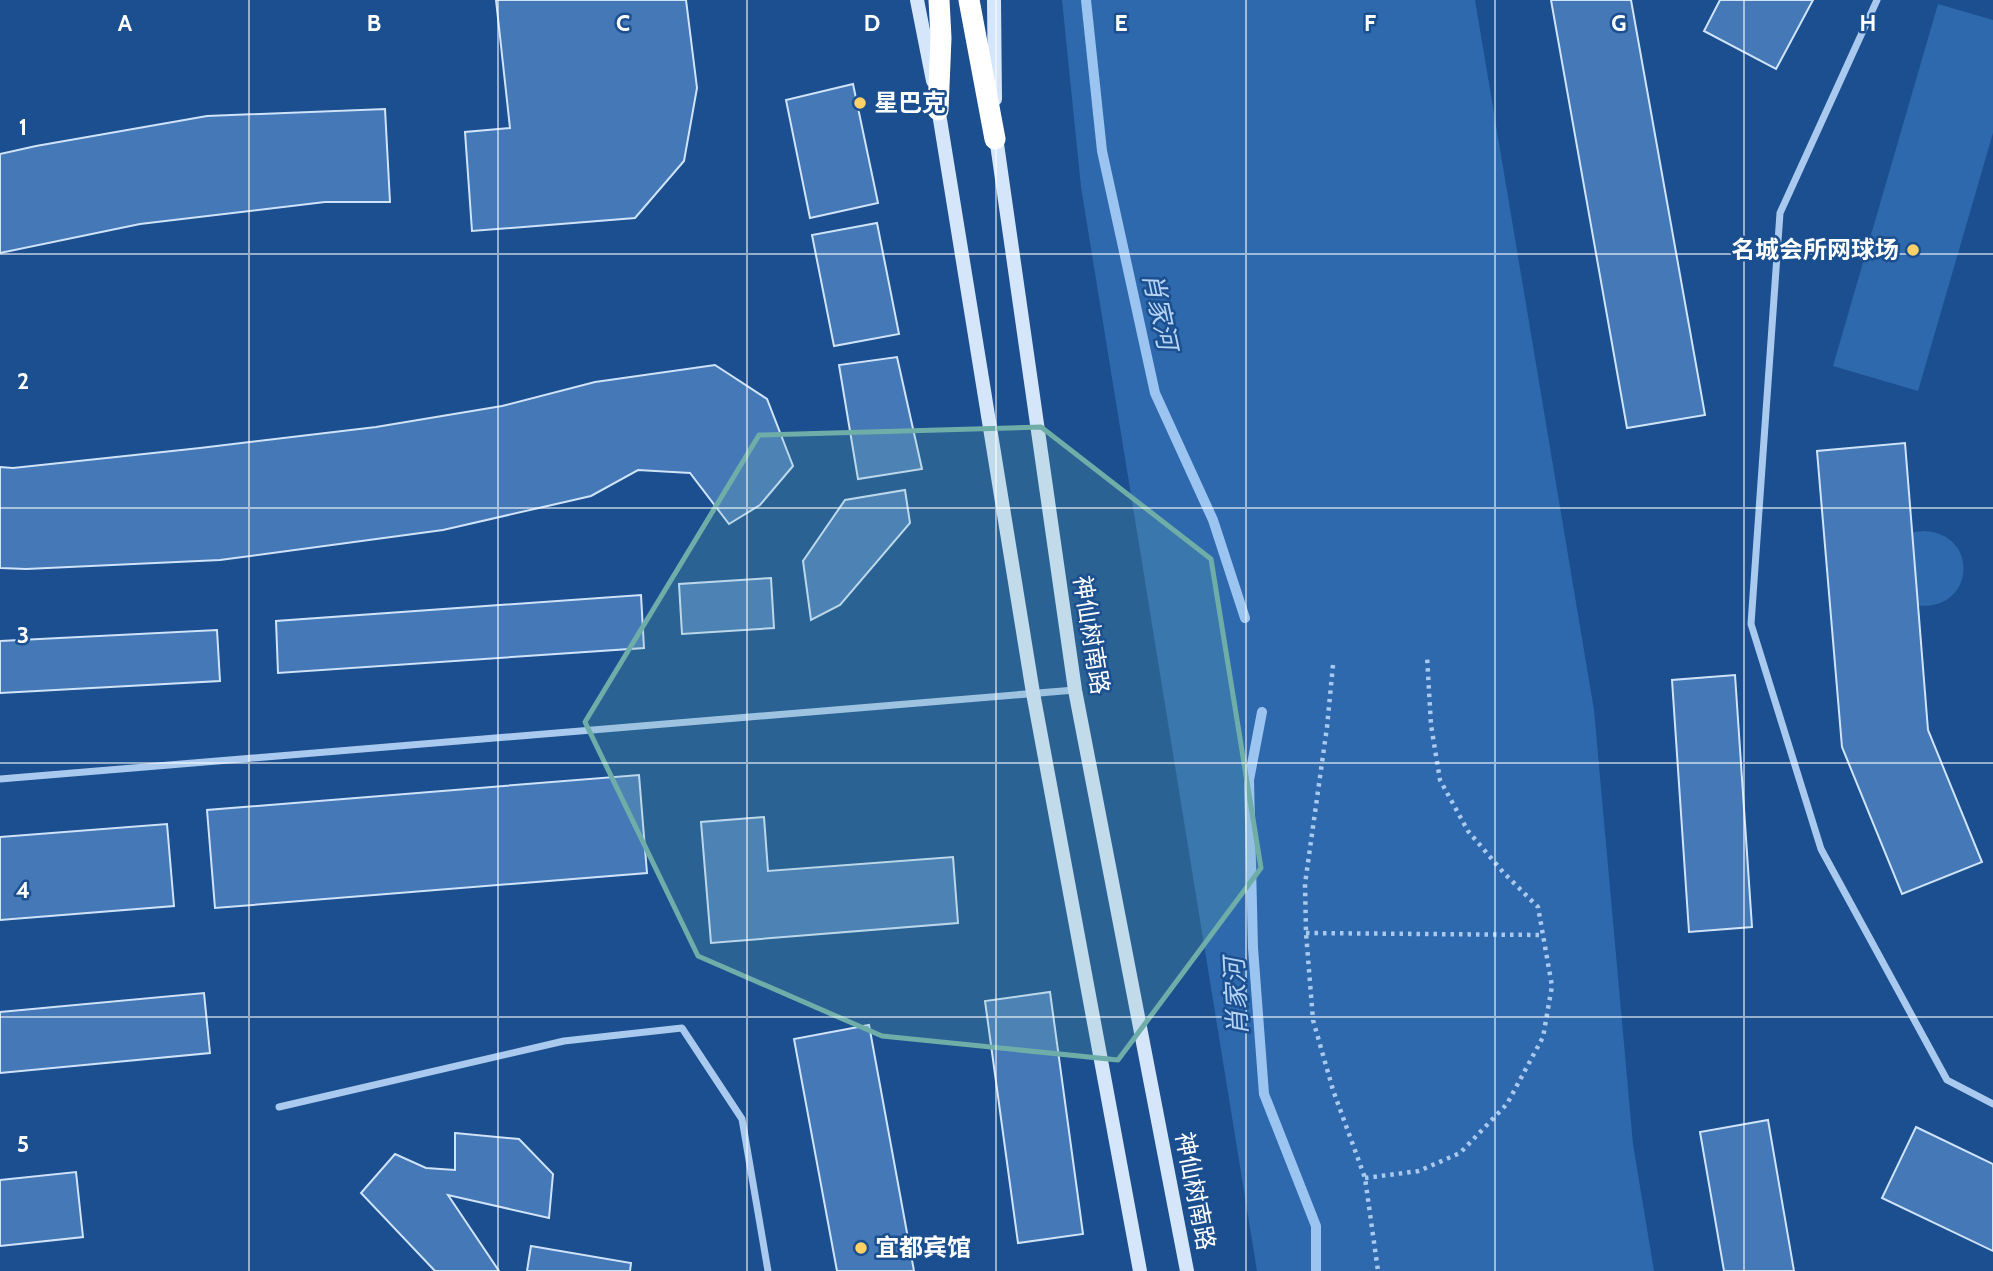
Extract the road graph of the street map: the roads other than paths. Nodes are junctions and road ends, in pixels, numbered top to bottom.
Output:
1 (917, 0) edge
2 (939, 0) edge
3 (969, 0) edge
4 (994, 0) edge
5 (1877, 0) edge
6 (938, 110) junction
7 (995, 139) junction
8 (1075, 690) junction
9 (1033, 693) junction
10 (0, 779) edge
11 (1993, 1104) edge
12 (279, 1107) dead end
13 (768, 1271) edge
14 (1140, 1271) edge
15 (1187, 1271) edge

1 - 6 main road
2 - 6 highway
3 - 7 highway
4 - 7 main road, 神仙树南路
5 - 11 street
6 - 9 main road
7 - 8 main road, 神仙树南路
8 - 9 street
8 - 15 main road, 神仙树南路
9 - 10 street
9 - 14 main road
12 - 13 street

